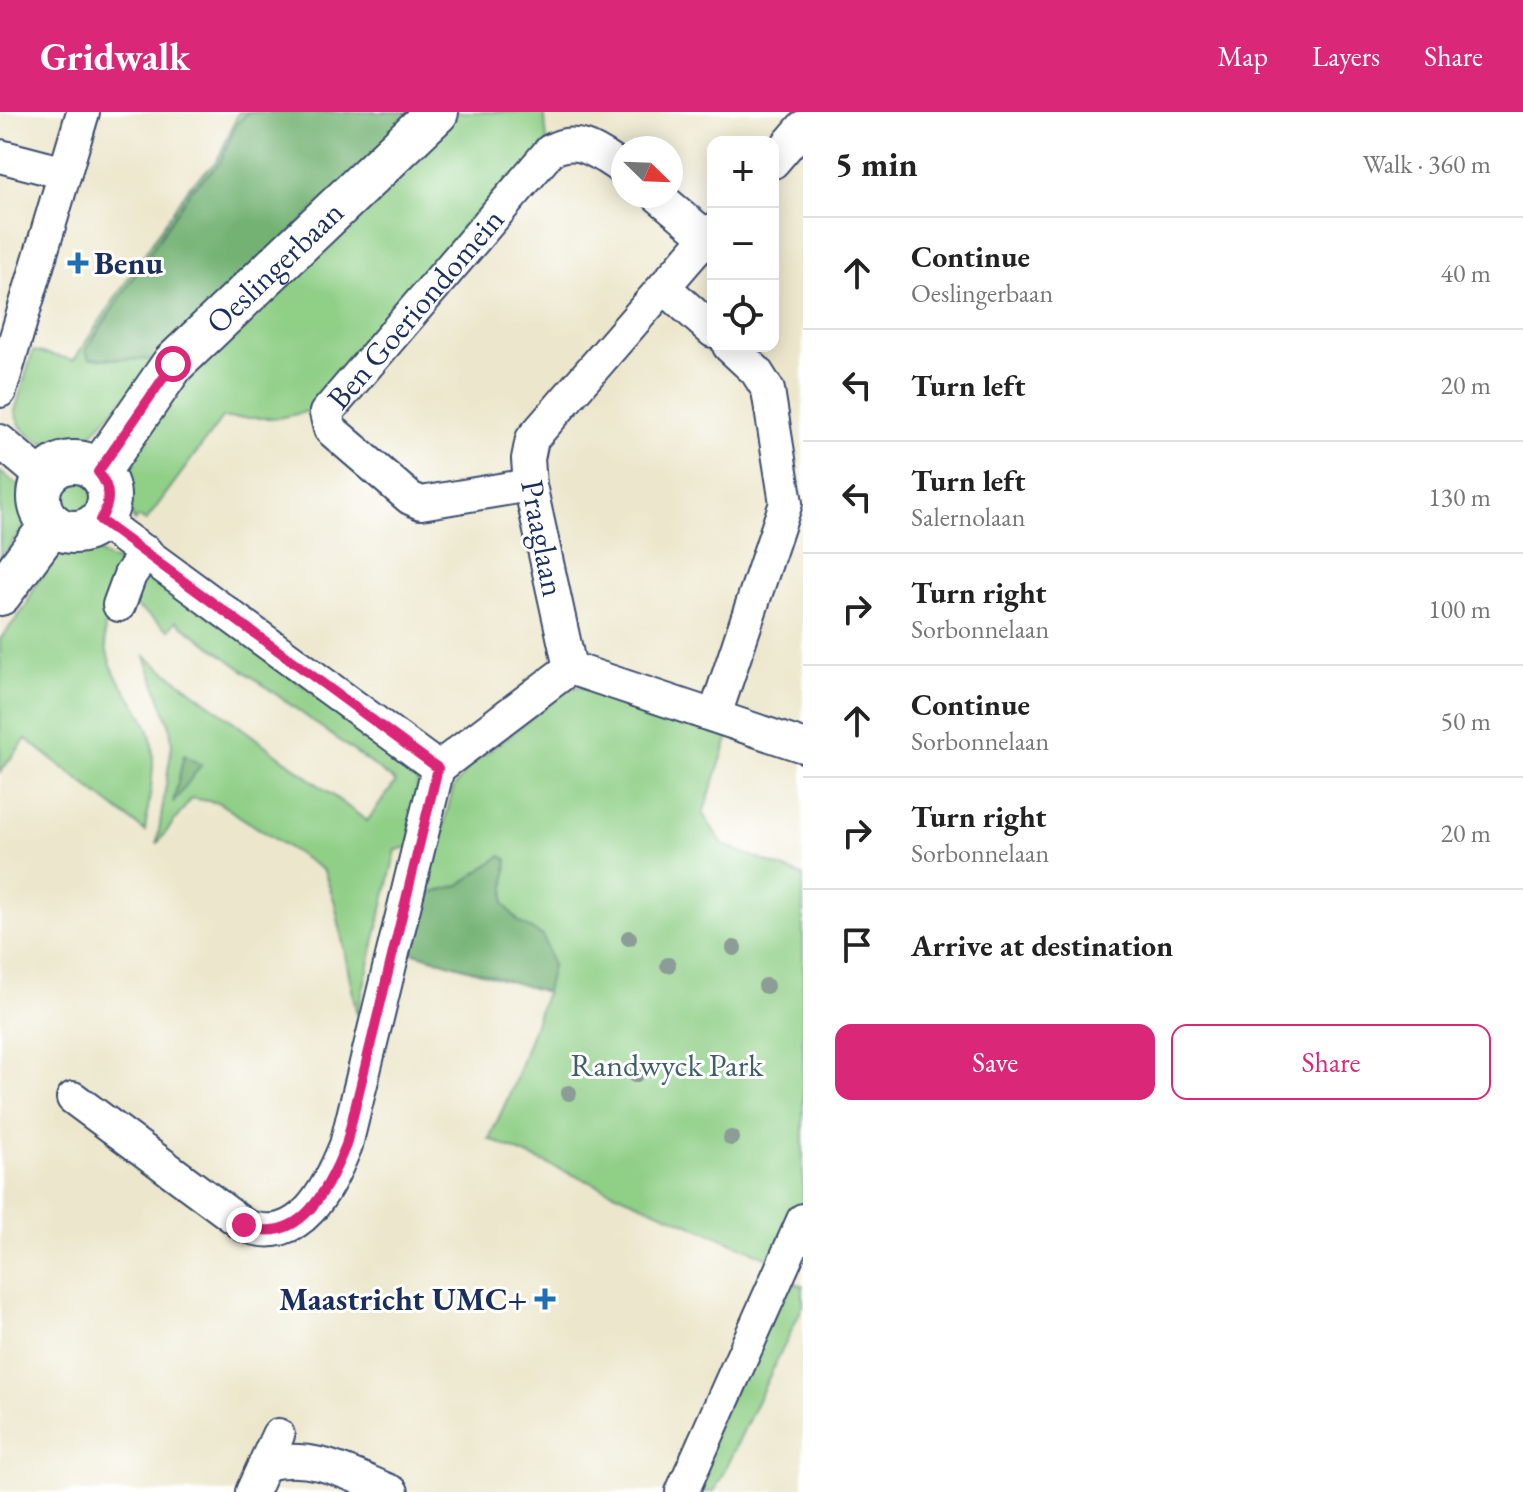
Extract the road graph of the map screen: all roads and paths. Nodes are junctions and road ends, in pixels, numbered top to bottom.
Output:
1 (83, 112) edge
2 (437, 112) edge
3 (0, 156) edge
4 (611, 162) edge
5 (65, 173) junction
6 (675, 208) edge
7 (707, 231) edge
8 (707, 237) edge
9 (664, 287) junction
10 (707, 326) edge
11 (735, 352) edge
12 (0, 391) edge
13 (0, 441) edge
14 (98, 472) junction
15 (44, 478) junction
16 (530, 485) junction
17 (100, 520) junction
18 (52, 524) junction
19 (146, 552) junction
20 (0, 594) edge
21 (119, 605) dead end
22 (570, 668) junction
23 (715, 715) junction
24 (803, 746) edge
25 (438, 768) junction
26 (73, 1098) dead end
27 (803, 1220) edge
28 (278, 1435) dead end
29 (258, 1478) edge
30 (392, 1492) edge
31 (682, 1492) edge

1 - 5 street
2 - 14 main road, Oeslingerbaan
3 - 5 street
4 - 16 street, Ben Goeriondomein
5 - 12 street
6 - 7 street
8 - 9 street, Praaglaan
9 - 10 street
9 - 16 street, Praaglaan
11 - 23 street
13 - 15 street
14 - 15 main road
14 - 17 main road
15 - 18 main road
16 - 22 street, Praaglaan
17 - 18 main road
17 - 19 street
18 - 20 main road
19 - 21 street
19 - 25 street
22 - 23 street
22 - 25 street
23 - 24 street
25 - 26 street
27 - 31 street
28 - 29 street
29 - 30 street

